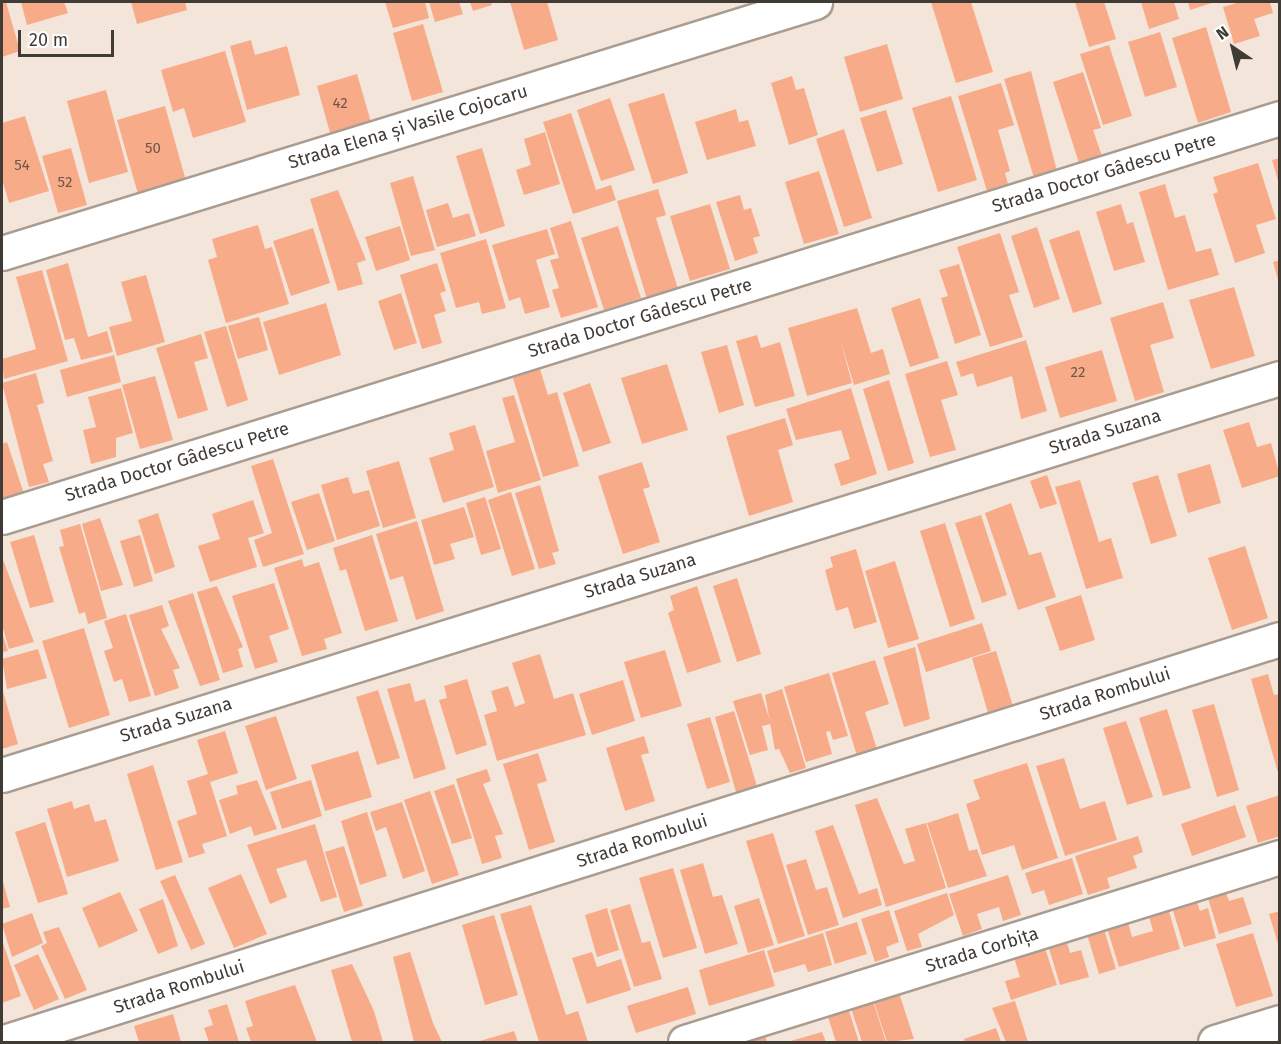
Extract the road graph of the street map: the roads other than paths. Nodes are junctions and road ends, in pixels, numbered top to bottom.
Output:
1 (815, 2) edge
2 (1280, 118) edge
3 (2, 253) edge
4 (1280, 378) edge
5 (2, 517) edge
6 (1280, 639) edge
7 (2, 775) edge
8 (1280, 857) edge
9 (1280, 1022) edge
10 (4, 1042) edge
11 (685, 1042) edge
12 (1215, 1042) edge

1 - 3 street, Strada Elena și Vasile Cojocaru
2 - 5 street, Strada Doctor Gâdescu Petre
4 - 7 street, Strada Suzana
6 - 10 street, Strada Rombului
8 - 11 street, Strada Corbița
9 - 12 street

